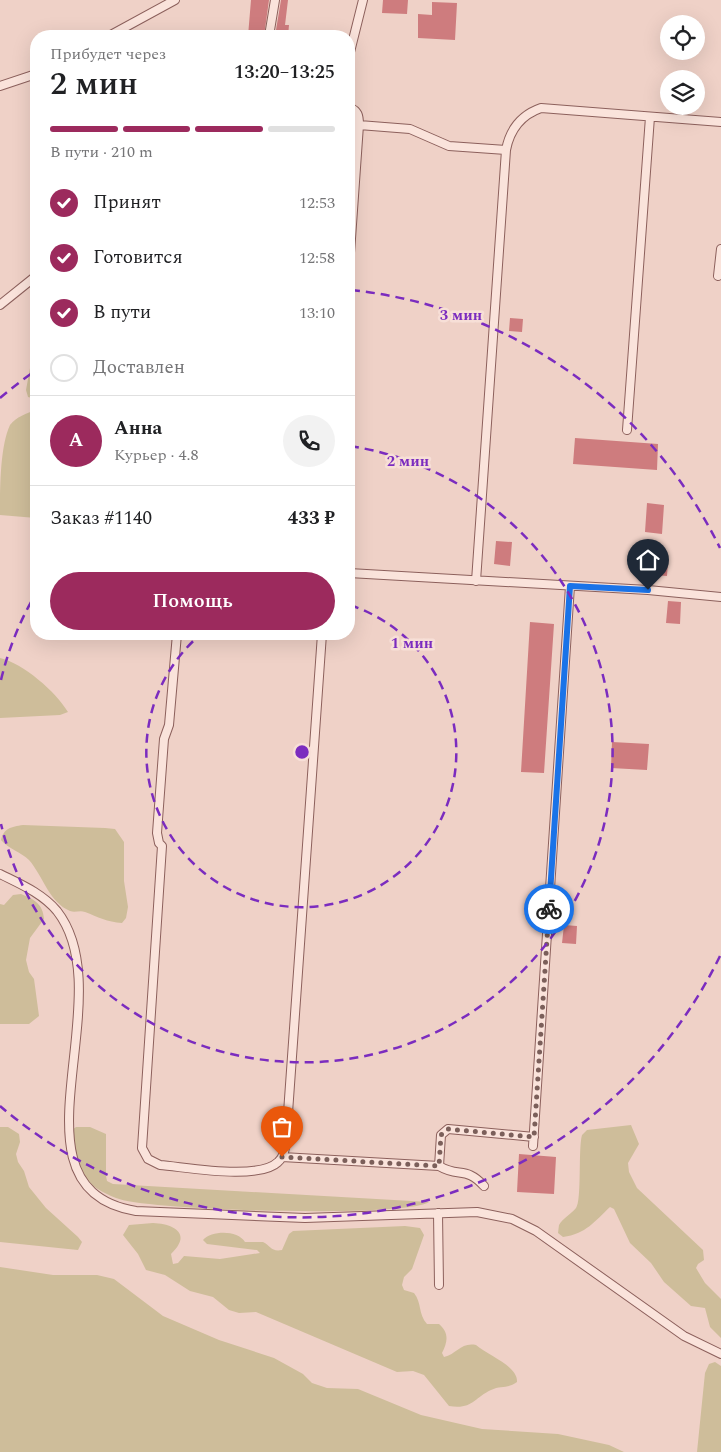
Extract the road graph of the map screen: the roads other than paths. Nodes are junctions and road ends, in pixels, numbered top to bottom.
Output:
1 (176, 0) edge
2 (275, 0) edge
3 (363, 0) edge
4 (120, 30) edge
5 (270, 30) edge
6 (355, 32) edge
7 (30, 76) edge
8 (0, 86) edge
9 (355, 110) edge
10 (650, 117) junction
11 (721, 122) edge
12 (359, 125) junction
13 (506, 150) junction
14 (355, 182) edge
15 (721, 249) edge
16 (718, 276) dead end
17 (30, 281) edge
18 (0, 305) edge
19 (627, 430) dead end
20 (355, 573) edge
21 (476, 581) junction
22 (570, 586) junction
23 (721, 596) edge
24 (176, 640) edge
25 (322, 640) edge
26 (0, 874) edge
27 (68, 1033) dead end
28 (534, 1137) junction
29 (533, 1146) dead end
30 (282, 1157) junction
31 (439, 1166) junction
32 (484, 1186) dead end
33 (84, 1195) dead end
34 (438, 1213) junction
35 (439, 1285) dead end
36 (721, 1354) edge

1 - 4 lane
2 - 5 lane
3 - 6 lane
7 - 8 lane
9 - 12 lane
10 - 11 lane
10 - 13 lane
10 - 19 lane
12 - 13 lane
12 - 14 lane
13 - 21 lane
15 - 16 lane
17 - 18 lane
20 - 21 lane
21 - 22 lane
22 - 23 lane
22 - 28 lane
24 - 30 lane
25 - 30 lane
26 - 27 lane
28 - 29 lane
28 - 31 lane
30 - 31 lane
31 - 32 lane
33 - 34 lane
34 - 35 lane
34 - 36 lane

